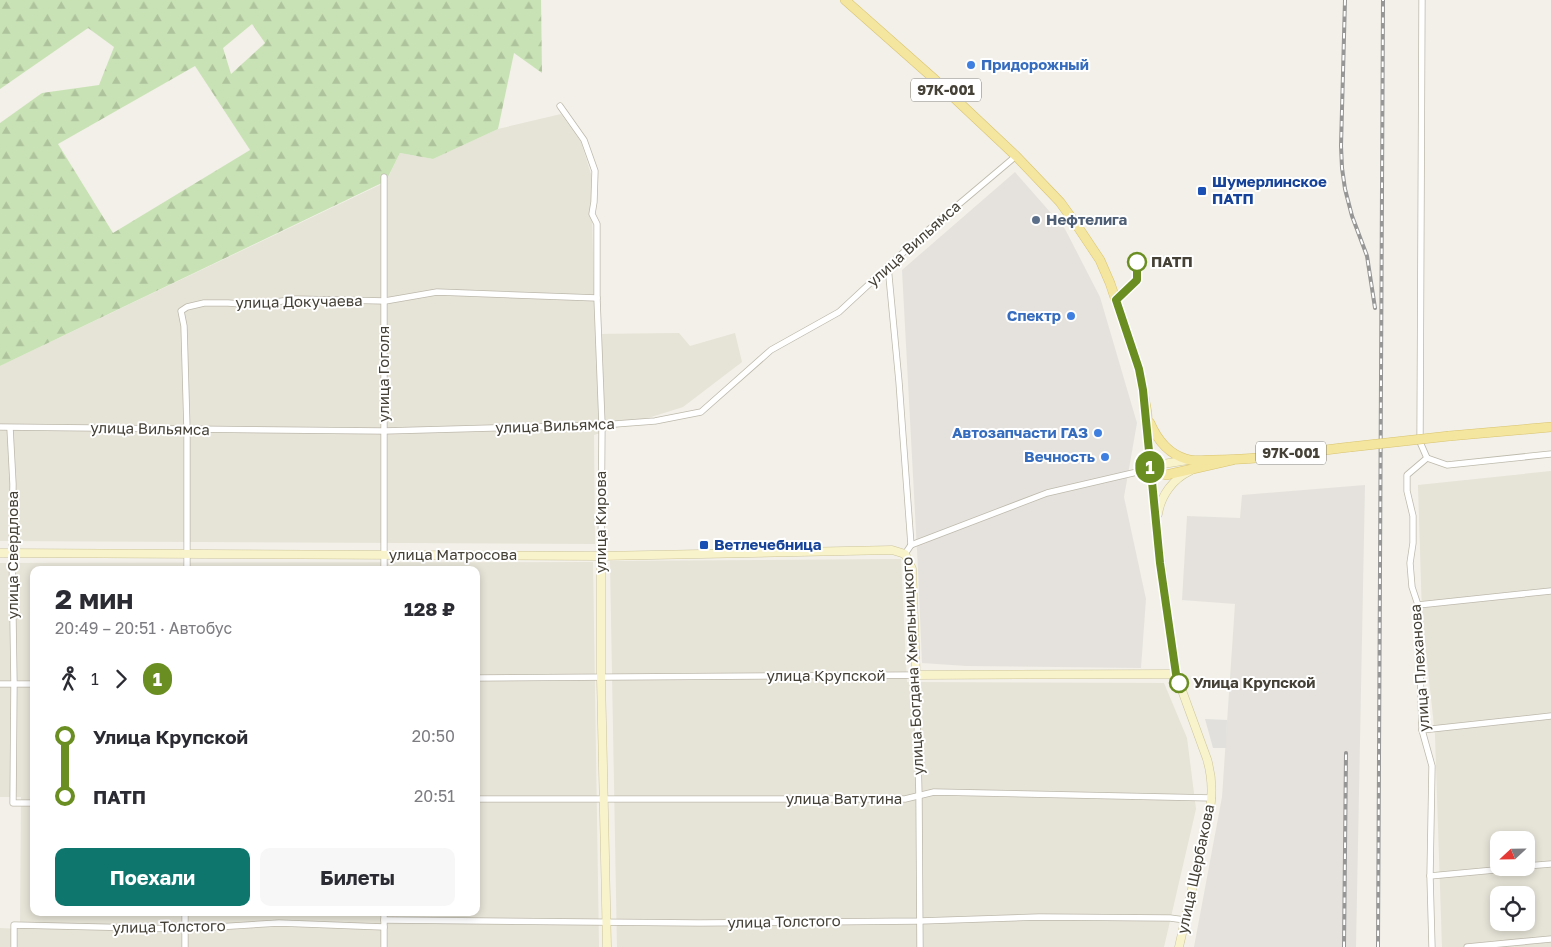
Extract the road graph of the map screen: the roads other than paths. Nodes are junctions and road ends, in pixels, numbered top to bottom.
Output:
1 (846, 0) edge
2 (1422, 0) edge
3 (560, 106) dead end
4 (1016, 156) junction
5 (384, 177) dead end
6 (888, 266) junction
7 (597, 298) junction
8 (385, 301) junction
9 (1146, 413) junction
10 (602, 425) junction
11 (0, 427) edge
12 (1551, 427) edge
13 (10, 428) junction
14 (187, 430) junction
15 (384, 431) junction
16 (1551, 454) edge
17 (1427, 458) junction
18 (1188, 460) junction
19 (1232, 460) junction
20 (1150, 469) junction
21 (1192, 470) junction
22 (1156, 523) junction
23 (911, 545) junction
24 (0, 553) edge
25 (12, 553) junction
26 (904, 554) junction
27 (187, 555) junction
28 (384, 555) junction
29 (601, 556) junction
30 (187, 566) edge
31 (384, 566) edge
32 (1551, 591) edge
33 (1418, 605) junction
34 (1176, 674) junction
35 (916, 675) junction
36 (480, 678) edge
37 (601, 678) junction
38 (0, 684) edge
39 (14, 684) junction
40 (30, 684) edge
41 (1551, 716) edge
42 (1422, 730) junction
43 (919, 796) junction
44 (1212, 798) junction
45 (480, 799) edge
46 (604, 800) junction
47 (30, 803) edge
48 (1551, 864) edge
49 (1535, 865) edge
50 (1490, 870) edge
51 (1430, 876) junction
52 (185, 916) edge
53 (384, 916) edge
54 (384, 920) junction
55 (1185, 920) junction
56 (606, 921) junction
57 (920, 921) junction
58 (384, 927) junction
59 (184, 929) junction
60 (1551, 938) edge
61 (14, 947) edge
62 (185, 947) edge
63 (384, 947) edge
64 (607, 947) edge
65 (920, 947) edge
66 (1179, 947) edge
67 (1432, 947) edge
68 (1467, 947) edge

1 - 4 main road, 97К-001
2 - 17 street
3 - 7 street, улица Кирова
4 - 6 street, улица Вильямса
4 - 9 main road, 97К-001
5 - 8 street, улица Гоголя
6 - 10 street, улица Вильямса
6 - 23 street, улица Богдана Хмельницкого
7 - 8 street, улица Докучаева
7 - 10 street, улица Кирова
8 - 14 street, улица Докучаева
8 - 15 street, улица Гоголя
9 - 18 main road, 97К-001
9 - 20 main road, 97К-001
10 - 15 street, улица Вильямса
10 - 29 street, улица Кирова
11 - 13 street, улица Вильямса
12 - 19 main road, 97К-001, bridge
13 - 14 street, улица Вильямса
13 - 25 street, улица Свердлова
14 - 15 street, улица Вильямса
14 - 27 street
15 - 28 street, улица Гоголя
16 - 17 street
17 - 33 street, улица Плеханова
18 - 19 main road, 97К-001
18 - 20 street, 97К-001
19 - 21 main road, 97К-001
20 - 21 main road, 97К-001
20 - 22 street, улица Щербакова
20 - 23 street
21 - 22 street
22 - 34 street, улица Щербакова
23 - 26 street, улица Богдана Хмельницкого
24 - 25 street, улица Матросова
25 - 27 street, улица Матросова
25 - 39 street, улица Свердлова
26 - 29 street, улица Матросова
26 - 35 street, улица Богдана Хмельницкого
27 - 28 street, улица Матросова
27 - 30 street
28 - 29 street, улица Матросова
28 - 31 street, улица Гоголя
29 - 37 street, улица Кирова
32 - 33 street
33 - 42 street, улица Плеханова
34 - 35 street, улица Крупской
34 - 44 street, улица Щербакова
35 - 37 street, улица Крупской
35 - 43 street, улица Богдана Хмельницкого
36 - 37 street, улица Крупской
37 - 46 street, улица Кирова
38 - 39 street
39 - 40 street
39 - 47 street, улица Свердлова
41 - 42 street
42 - 51 street, улица Плеханова
43 - 44 street, улица Ватутина
43 - 46 street, улица Ватутина
43 - 57 street, улица Богдана Хмельницкого
44 - 55 street, улица Щербакова
45 - 46 street, улица Ватутина
46 - 56 street, улица Кирова
48 - 49 street
50 - 51 street
51 - 67 street, улица Плеханова
52 - 59 street
53 - 54 street
54 - 56 street, улица Толстого
54 - 58 street
55 - 57 street, улица Толстого
55 - 66 street, улица Щербакова
56 - 57 street, улица Толстого
56 - 64 street, улица Кирова
57 - 65 street, улица Богдана Хмельницкого
58 - 59 street, улица Толстого
58 - 63 street
59 - 61 street, улица Толстого
59 - 62 street
60 - 68 street

